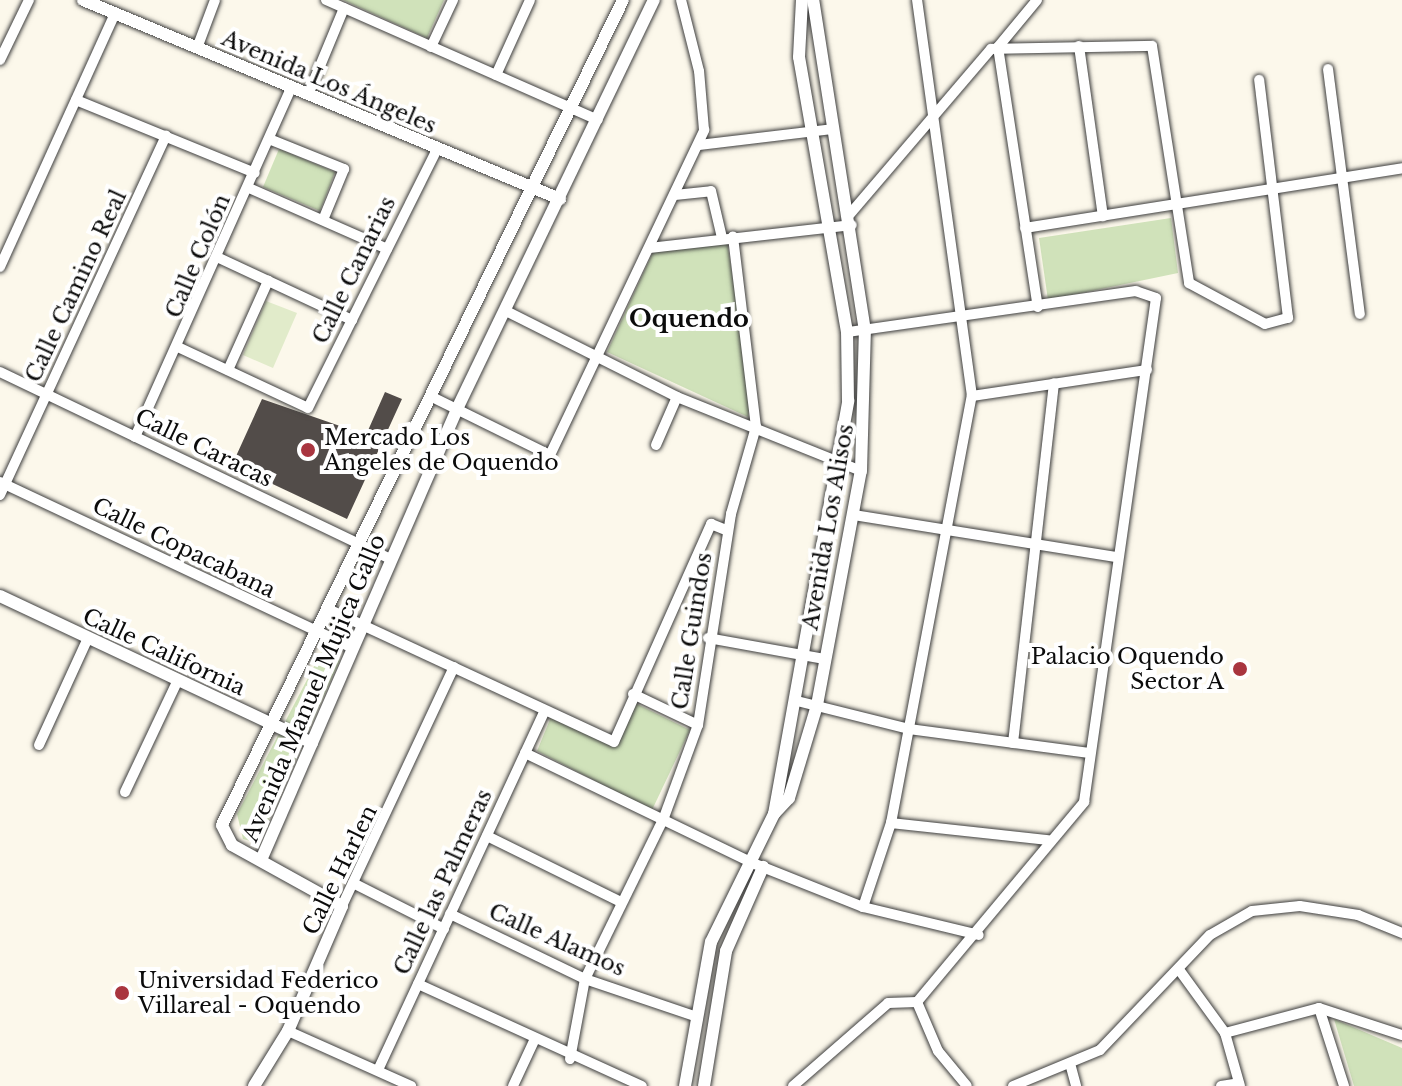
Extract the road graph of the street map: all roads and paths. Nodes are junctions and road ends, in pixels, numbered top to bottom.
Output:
1 (29, 0) edge
2 (83, 0) edge
3 (215, 0) edge
4 (326, 0) edge
5 (453, 0) edge
6 (530, 0) edge
7 (623, 0) edge
8 (654, 0) edge
9 (681, 0) edge
10 (802, 0) edge
11 (813, 0) edge
12 (917, 0) edge
13 (1037, 0) edge
14 (344, 8) junction
15 (115, 14) junction
16 (1079, 46) junction
17 (431, 47) junction
18 (998, 47) junction
19 (197, 48) junction
20 (0, 60) edge
21 (1328, 69) dead end
22 (496, 75) junction
23 (1259, 80) dead end
24 (291, 88) junction
25 (308, 95) junction
26 (76, 100) junction
27 (571, 109) junction
28 (935, 117) junction
29 (598, 120) junction
30 (834, 129) junction
31 (813, 132) junction
32 (166, 136) junction
33 (269, 139) junction
34 (699, 145) junction
35 (437, 149) junction
36 (1402, 168) edge
37 (255, 173) junction
38 (1343, 174) junction
39 (1271, 186) junction
40 (249, 188) junction
41 (535, 188) junction
42 (675, 195) junction
43 (560, 199) junction
44 (1173, 205) junction
45 (1103, 216) junction
46 (323, 220) junction
47 (851, 220) junction
48 (830, 228) junction
49 (1025, 228) junction
50 (727, 237) junction
51 (650, 248) junction
52 (387, 249) junction
53 (219, 258) junction
54 (0, 267) edge
55 (268, 281) junction
56 (1038, 307) junction
57 (506, 311) junction
58 (1360, 314) dead end
59 (958, 319) junction
60 (352, 320) junction
61 (865, 331) junction
62 (847, 332) junction
63 (180, 348) junction
64 (594, 357) junction
65 (228, 370) junction
66 (1147, 370) junction
67 (0, 372) edge
68 (1054, 383) junction
69 (47, 396) junction
70 (972, 396) junction
71 (677, 397) junction
72 (434, 398) junction
73 (457, 409) junction
74 (756, 427) junction
75 (135, 437) junction
76 (656, 445) dead end
77 (841, 466) junction
78 (861, 471) junction
79 (2, 487) edge
80 (854, 515) junction
81 (728, 531) junction
82 (945, 534) junction
83 (362, 547) junction
84 (1038, 547) junction
85 (1116, 557) junction
86 (391, 559) junction
87 (0, 596) edge
88 (330, 610) junction
89 (363, 625) junction
90 (317, 634) junction
91 (88, 638) junction
92 (708, 638) junction
93 (352, 648) junction
94 (806, 655) junction
95 (825, 659) junction
96 (454, 667) junction
97 (178, 680) junction
98 (633, 694) junction
99 (797, 701) junction
100 (817, 705) junction
101 (544, 712) junction
102 (271, 724) junction
103 (698, 725) junction
104 (909, 729) junction
105 (312, 743) junction
106 (1013, 743) junction
107 (39, 745) dead end
108 (525, 753) junction
109 (1089, 753) junction
110 (125, 792) dead end
111 (774, 814) junction
112 (663, 820) junction
113 (891, 823) junction
114 (487, 836) junction
115 (1048, 840) junction
116 (261, 860) junction
117 (750, 862) junction
118 (763, 867) junction
119 (353, 883) junction
120 (619, 901) junction
121 (342, 906) junction
122 (863, 907) junction
123 (450, 914) junction
124 (444, 929) junction
125 (1402, 933) edge
126 (979, 935) junction
127 (1180, 971) junction
128 (585, 979) junction
129 (418, 984) junction
130 (917, 1002) junction
131 (1319, 1008) junction
132 (694, 1016) junction
133 (288, 1031) junction
134 (1225, 1033) junction
135 (1402, 1035) edge
136 (534, 1041) junction
137 (570, 1059) junction
138 (1071, 1067) junction
139 (378, 1070) junction
140 (1240, 1084) edge
141 (254, 1086) edge
142 (411, 1086) edge
143 (513, 1086) edge
144 (642, 1086) edge
145 (685, 1086) edge
146 (704, 1086) edge
147 (793, 1086) edge
148 (967, 1086) edge
149 (1013, 1086) edge
150 (1076, 1086) edge
151 (1221, 1086) edge
152 (1344, 1086) edge

1 - 20 street
2 - 15 street, Avenida Los Ángeles
3 - 19 street
4 - 14 street
5 - 17 street
6 - 22 street
7 - 27 street, Avenida Manuel Mujica Gallo
8 - 29 street, Avenida Manuel Mujica Gallo
9 - 34 street
10 - 31 street, Avenida Los Alisos
11 - 30 street, Avenida Los Alisos
12 - 28 street
13 - 18 street
14 - 17 street
14 - 25 street
15 - 19 street, Avenida Los Ángeles
15 - 26 street
16 - 18 street
16 - 44 street
16 - 45 street
17 - 22 street
18 - 28 street
18 - 49 street
19 - 24 street, Avenida Los Ángeles
21 - 38 street
22 - 27 street
23 - 39 street
24 - 25 street, Avenida Los Ángeles
24 - 33 street, Calle Colón
25 - 35 street, Avenida Los Ángeles
26 - 32 street
26 - 54 street
27 - 29 street
27 - 41 street, Avenida Manuel Mujica Gallo
28 - 47 street
28 - 59 street
29 - 43 street, Avenida Manuel Mujica Gallo
30 - 31 street
30 - 47 street, Avenida Los Alisos
31 - 34 street
31 - 48 street, Avenida Los Alisos
32 - 37 street
32 - 69 street, Calle Camino Real
33 - 37 street, Calle Colón
33 - 46 street
34 - 42 street
35 - 41 street, Avenida Los Ángeles
35 - 52 street, Calle Canarias
36 - 38 street
37 - 40 street, Calle Colón
38 - 39 street
38 - 58 street
39 - 44 street
39 - 44 street
40 - 46 street
40 - 53 street, Calle Colón
41 - 43 street, Avenida Los Ángeles
41 - 72 street, Avenida Manuel Mujica Gallo
42 - 50 street
42 - 51 street
43 - 57 street, Avenida Manuel Mujica Gallo
44 - 45 street
45 - 49 street
46 - 52 street
47 - 48 street
47 - 61 street, Avenida Los Alisos
48 - 50 street
48 - 62 street, Avenida Los Alisos
49 - 56 street
50 - 51 street
50 - 74 street
51 - 64 street
52 - 60 street, Calle Canarias
53 - 55 street
53 - 63 street, Calle Colón
55 - 60 street
55 - 65 street
56 - 59 street
56 - 66 street
57 - 64 street
57 - 73 street, Avenida Manuel Mujica Gallo
59 - 61 street
59 - 70 street
60 - 65 street, Calle Canarias
61 - 62 street
61 - 78 street, Avenida Los Alisos
62 - 77 street, Avenida Los Alisos
63 - 65 street
63 - 75 street, Calle Colón
64 - 71 street
64 - 73 street
66 - 68 street
66 - 85 street
67 - 69 street, Calle Caracas
68 - 70 street
68 - 84 street
69 - 75 street, Calle Caracas
69 - 79 street, Calle Camino Real
70 - 82 street
71 - 74 street
71 - 76 street
72 - 73 street
72 - 83 street, Avenida Manuel Mujica Gallo
73 - 86 street, Avenida Manuel Mujica Gallo
74 - 77 street
74 - 81 street, Calle Guindos
75 - 83 street, Calle Caracas
77 - 78 street
77 - 94 street, Avenida Los Alisos
78 - 80 street, Avenida Los Alisos
79 - 90 street, Calle Copacabana
80 - 82 street
80 - 95 street, Avenida Los Alisos
81 - 92 street, Calle Guindos
81 - 98 street
82 - 84 street
82 - 104 street
83 - 86 street, Calle Caracas
83 - 88 street, Avenida Manuel Mujica Gallo
84 - 85 street
84 - 106 street
85 - 109 street
86 - 89 street, Avenida Manuel Mujica Gallo
87 - 91 street, Calle California
88 - 89 street
88 - 90 street, Avenida Manuel Mujica Gallo
89 - 93 street, Avenida Manuel Mujica Gallo
89 - 96 street
90 - 93 street, Calle Copacabana
90 - 102 street, Avenida Manuel Mujica Gallo
91 - 97 street, Calle California
91 - 107 street
92 - 94 street
92 - 103 street, Calle Guindos
93 - 105 street, Avenida Manuel Mujica Gallo
94 - 95 street
94 - 99 street, Avenida Los Alisos
95 - 100 street, Avenida Los Alisos
96 - 101 street
96 - 119 street, Calle Harlen
97 - 102 street, Calle California
97 - 110 street
98 - 101 street
98 - 103 street
99 - 100 street
99 - 111 street, Avenida Los Alisos
100 - 104 street
100 - 111 street, Avenida Los Alisos
101 - 108 street, Calle las Palmeras
102 - 105 street, Calle California
102 - 116 street, Avenida Manuel Mujica Gallo
103 - 112 street, Calle Guindos
104 - 106 street
104 - 113 street
105 - 116 street, Avenida Manuel Mujica Gallo
106 - 109 street
108 - 112 street
108 - 114 street, Calle las Palmeras
109 - 115 street
111 - 117 street, Avenida Los Alisos
112 - 117 street
112 - 120 street, Calle Guindos
113 - 115 street
113 - 122 street
114 - 120 street
114 - 123 street, Calle las Palmeras
115 - 126 street
116 - 121 street
117 - 118 street
117 - 132 street, Avenida Los Alisos
118 - 122 street
118 - 146 street
119 - 121 street, Calle Harlen
119 - 124 street
120 - 128 street, Calle Guindos
121 - 133 street, Calle Harlen
122 - 126 street
123 - 124 street, Calle las Palmeras
123 - 128 street, Calle Alamos
124 - 129 street, Calle las Palmeras
125 - 127 street
126 - 130 street
127 - 134 street
127 - 138 street
128 - 132 street, Calle Alamos
128 - 137 street, Calle Guindos
129 - 136 street
129 - 139 street, Calle las Palmeras
130 - 147 street
130 - 148 street
131 - 134 street
131 - 135 street
131 - 152 street
132 - 145 street, Avenida Los Alisos
133 - 139 street
133 - 141 street, Calle Harlen
134 - 140 street
136 - 137 street
136 - 143 street
137 - 144 street
138 - 149 street
138 - 150 street
139 - 142 street
140 - 151 street

